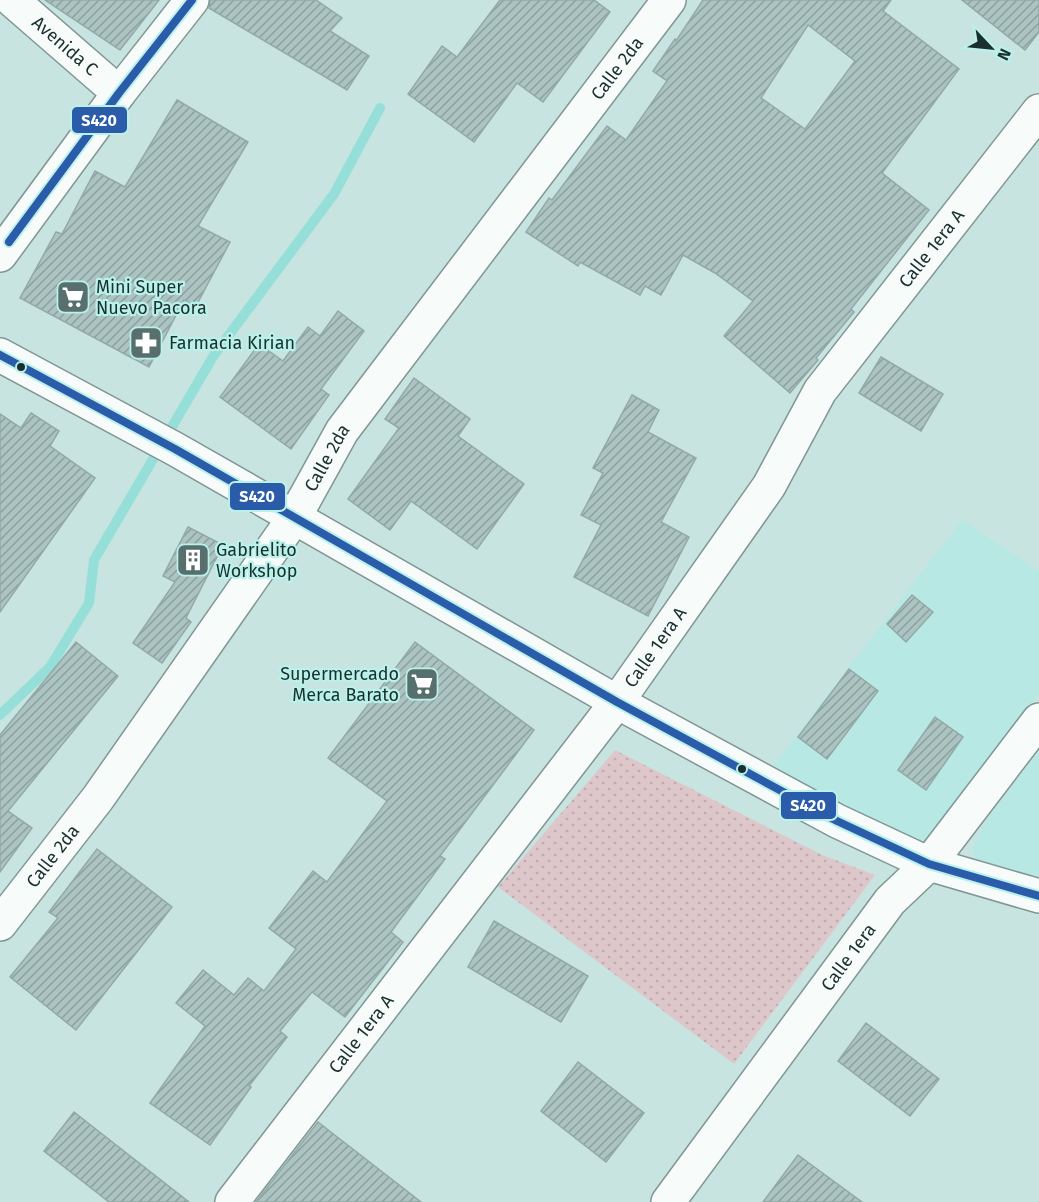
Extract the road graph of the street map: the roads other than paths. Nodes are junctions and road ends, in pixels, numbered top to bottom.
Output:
1 (12, 0) edge
2 (192, 0) edge
3 (669, 0) edge
4 (119, 93) junction
5 (1039, 111) edge
6 (0, 255) edge
7 (0, 356) edge
8 (294, 518) junction
9 (616, 702) junction
10 (1039, 720) edge
11 (929, 864) junction
12 (1039, 896) edge
13 (0, 924) edge
14 (231, 1202) edge
15 (668, 1202) edge

1 - 4 street, Avenida C
2 - 4 street
3 - 8 street, Calle 2da
4 - 6 street
5 - 9 street, Calle 1era A
7 - 8 street
8 - 9 street
8 - 13 street, Calle 2da
9 - 11 street
9 - 14 street, Calle 1era A
10 - 11 street, Calle 1era
11 - 12 street
11 - 15 street, Calle 1era

